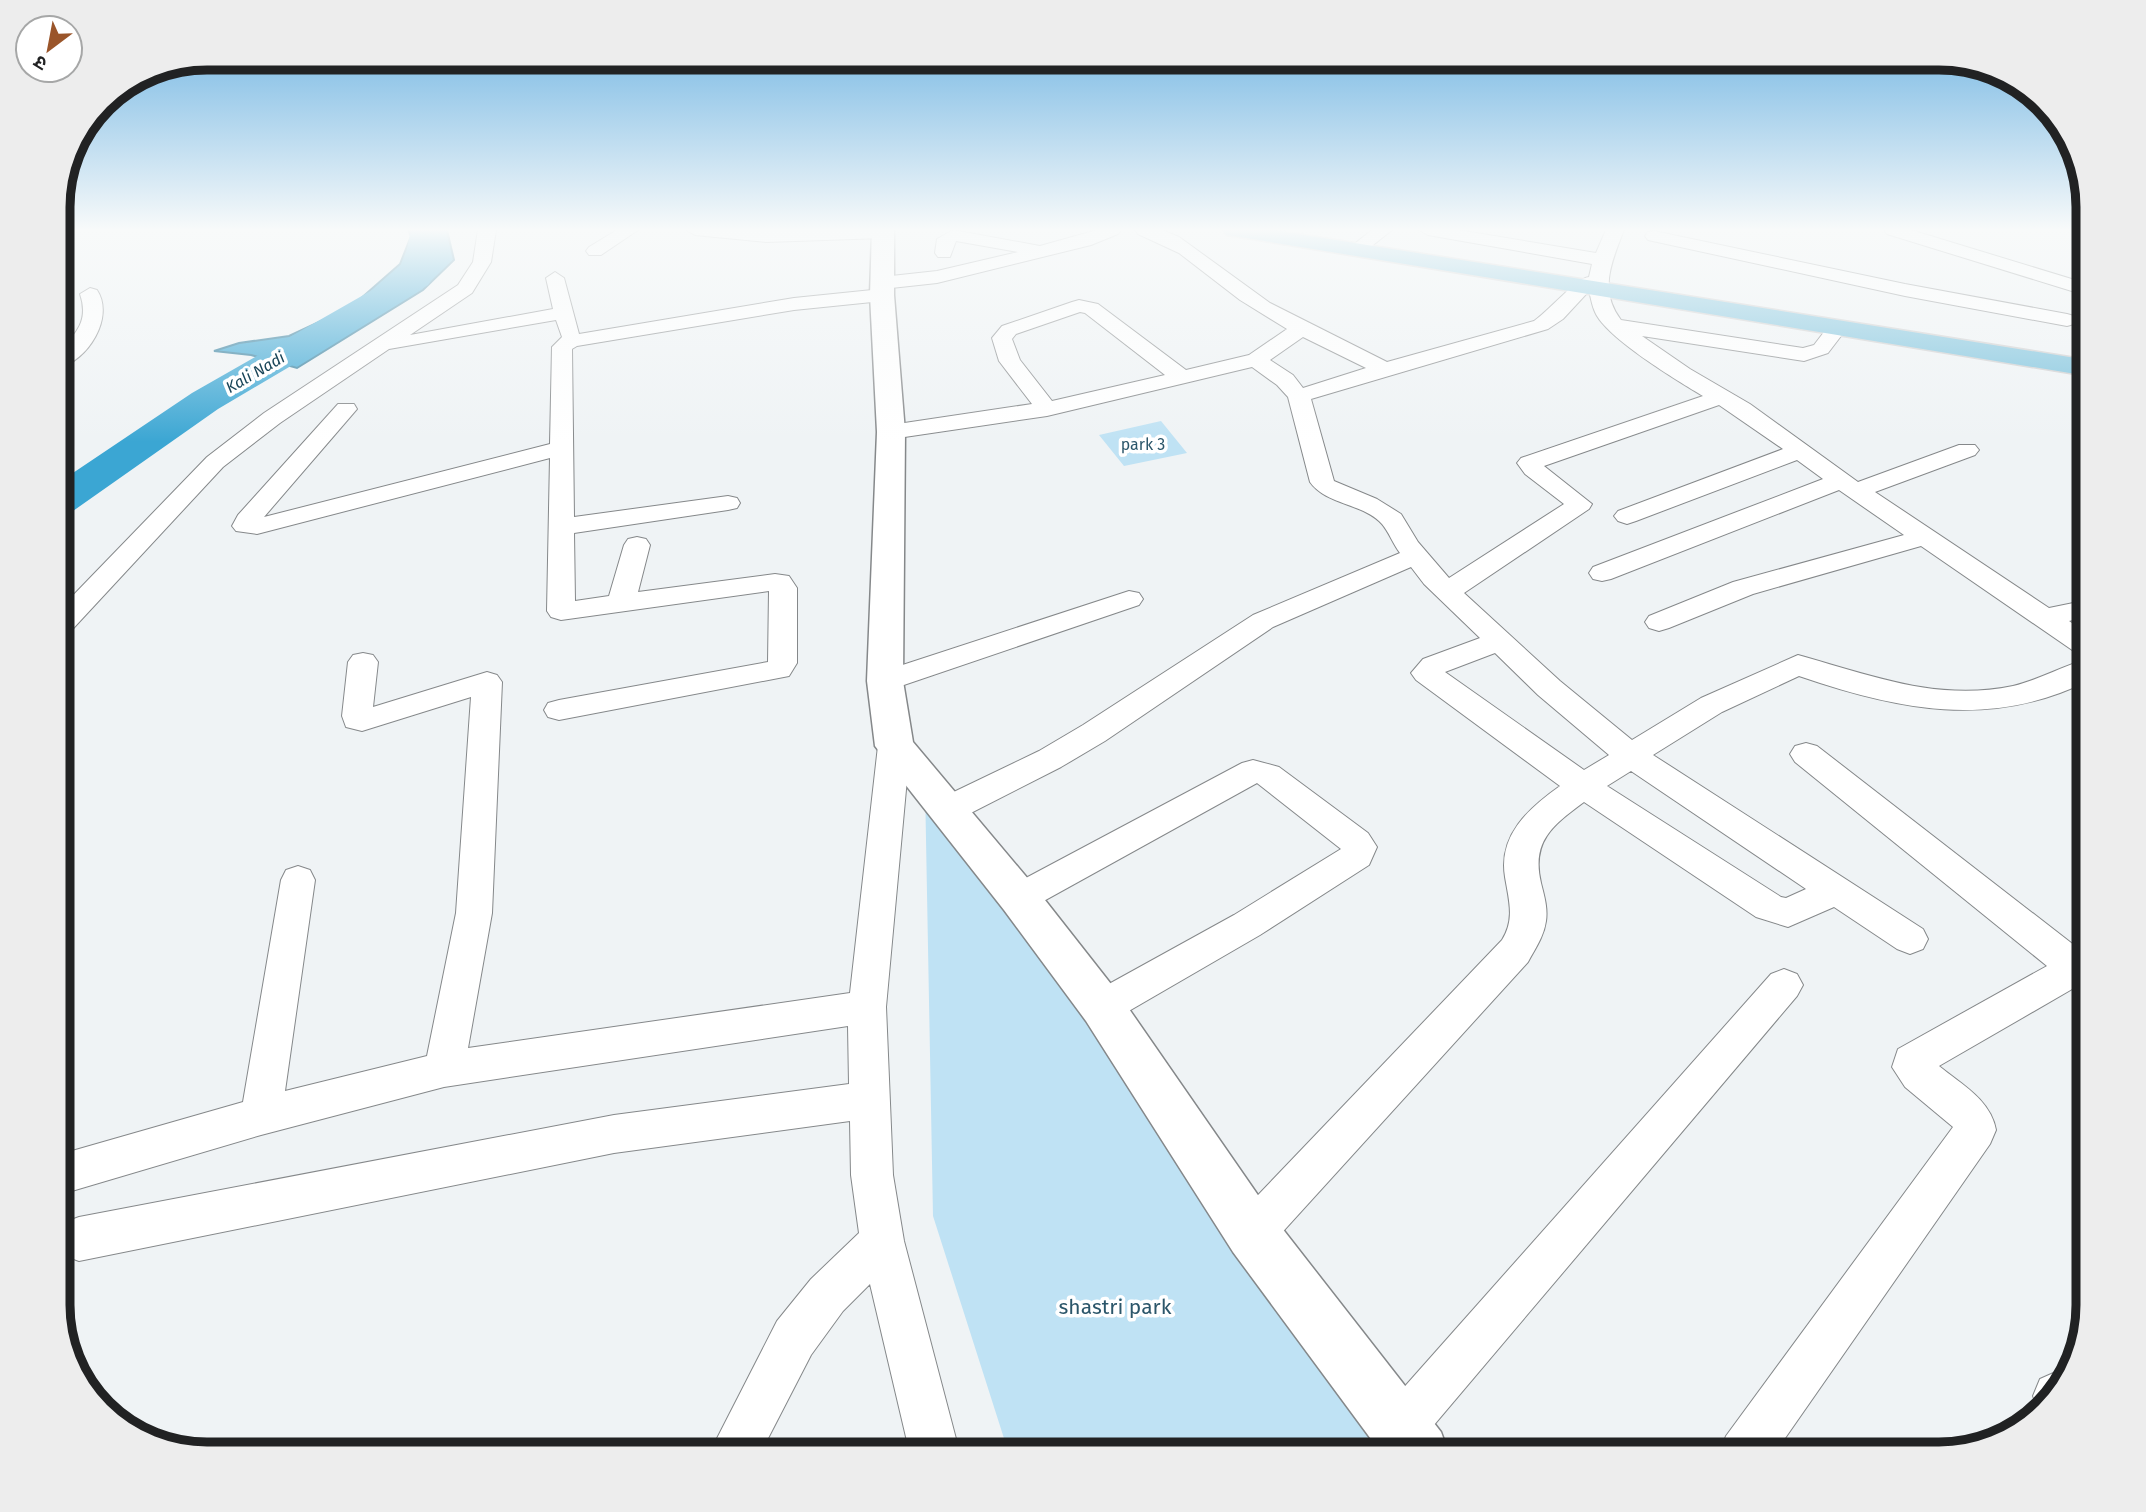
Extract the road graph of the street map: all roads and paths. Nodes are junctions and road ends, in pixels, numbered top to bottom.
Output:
1 (92, 301) edge
2 (448, 301) edge
3 (561, 301) edge
4 (815, 301) edge
5 (883, 301) edge
6 (1254, 301) edge
7 (1571, 301) edge
8 (1600, 301) edge
9 (1709, 301) edge
10 (1719, 301) edge
11 (1963, 301) edge
12 (2076, 301) edge
13 (564, 313) junction
14 (2067, 320) junction
15 (2076, 321) edge
16 (1614, 325) junction
17 (1301, 329) junction
18 (1831, 336) dead end
19 (571, 341) junction
20 (378, 347) junction
21 (70, 351) edge
22 (2076, 359) edge
23 (1256, 360) junction
24 (2076, 366) edge
25 (1385, 369) junction
26 (1183, 378) junction
27 (1299, 396) junction
28 (1721, 397) junction
29 (346, 409) dead end
30 (1047, 409) junction
31 (891, 432) junction
32 (562, 448) junction
33 (1967, 450) dead end
34 (1800, 451) junction
35 (1848, 486) junction
36 (728, 503) dead end
37 (1627, 516) dead end
38 (561, 527) junction
39 (1926, 537) junction
40 (637, 545) dead end
41 (1415, 556) junction
42 (1602, 573) dead end
43 (1447, 592) junction
44 (1129, 599) dead end
45 (621, 603) junction
46 (2076, 611) edge
47 (70, 615) edge
48 (2043, 618) junction
49 (1659, 622) dead end
50 (2076, 639) edge
51 (1500, 641) junction
52 (363, 662) dead end
53 (2076, 674) edge
54 (885, 681) junction
55 (559, 710) dead end
56 (894, 746) junction
57 (1806, 754) dead end
58 (1631, 756) junction
59 (1583, 786) junction
60 (947, 810) junction
61 (298, 880) dead end
62 (1836, 890) junction
63 (1019, 898) junction
64 (1910, 939) dead end
65 (2076, 968) edge
66 (2076, 976) edge
67 (1784, 985) dead end
68 (867, 1007) junction
69 (1102, 1007) junction
70 (444, 1069) junction
71 (869, 1100) junction
72 (261, 1116) junction
73 (70, 1172) edge
74 (1252, 1233) junction
75 (79, 1239) dead end
76 (882, 1241) junction
77 (1410, 1441) edge
78 (740, 1442) edge
79 (932, 1442) edge
80 (1753, 1442) edge

1 - 21 street
2 - 20 street
3 - 13 street
4 - 19 street
5 - 31 street
6 - 17 street
7 - 25 street
8 - 16 street
9 - 24 main road
10 - 22 main road
11 - 14 street
12 - 14 street
13 - 19 street
13 - 20 street
14 - 15 street
16 - 18 street
16 - 28 street
17 - 23 street
17 - 25 street
19 - 32 street
20 - 47 street
23 - 26 street
23 - 27 street
25 - 27 street
26 - 30 street
26 - 30 street
27 - 41 street
28 - 34 street
28 - 43 street
29 - 32 street
30 - 31 street
31 - 54 street
32 - 38 street
33 - 35 street
34 - 35 street
34 - 37 street
35 - 39 street
35 - 42 street
36 - 38 street
38 - 45 street
39 - 48 street
39 - 49 street
40 - 45 street
41 - 43 street
41 - 60 street
43 - 51 street
44 - 54 street
45 - 55 street
46 - 48 street
48 - 50 street
51 - 58 street
51 - 59 street
52 - 70 street
53 - 58 street
54 - 56 street
56 - 60 street
56 - 68 street
57 - 65 street
58 - 59 street
58 - 62 street
59 - 62 street
59 - 74 street
60 - 63 street
61 - 72 street
62 - 64 street
63 - 69 street
63 - 69 street
66 - 80 street
67 - 77 street
68 - 70 street
68 - 71 street
69 - 74 street
70 - 72 street
71 - 75 street
71 - 76 street
72 - 73 street
74 - 77 street
76 - 78 street
76 - 79 street

